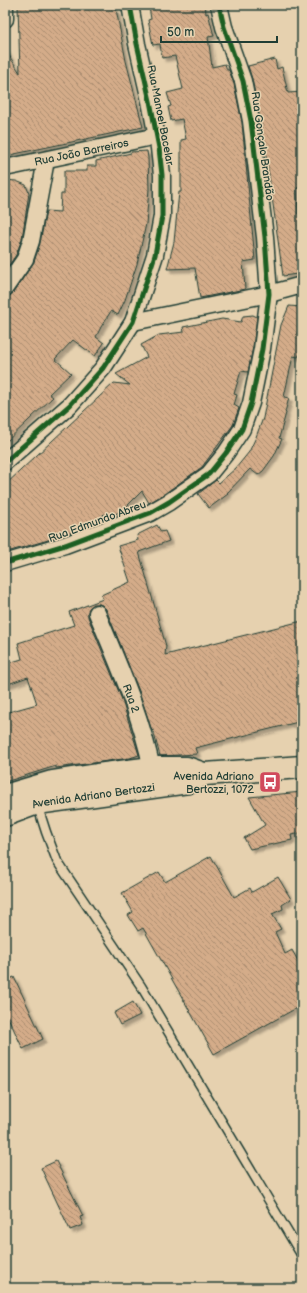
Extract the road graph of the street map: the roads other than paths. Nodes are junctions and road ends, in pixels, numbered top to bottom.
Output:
1 (130, 5) edge
2 (219, 5) edge
3 (5, 8) edge
4 (5, 19) edge
5 (157, 136) junction
6 (46, 160) junction
7 (5, 168) edge
8 (302, 285) edge
9 (5, 288) edge
10 (269, 294) junction
11 (133, 322) junction
12 (5, 462) edge
13 (5, 563) edge
14 (97, 613) dead end
15 (302, 767) edge
16 (154, 778) junction
17 (5, 796) edge
18 (37, 803) junction
19 (5, 815) edge
20 (302, 1256) edge

1 - 5 street, Rua Manoel Bacelar
2 - 10 street, Rua Gonçalo Brandão
3 - 4 street
5 - 6 street, Rua João Barreiros
5 - 11 street, Rua Manoel Bacelar
6 - 7 street, Rua João Barreiros
6 - 9 street
8 - 10 street
10 - 11 street
10 - 13 street, Rua Edmundo Abreu
11 - 12 street, Rua Manoel Bacelar
14 - 16 street, Rua 2
15 - 16 main road, Avenida Adriano Bertozzi
16 - 17 main road, Avenida Adriano Bertozzi
16 - 18 main road, Avenida Adriano Bertozzi
18 - 19 main road, Avenida Adriano Bertozzi
18 - 20 lane

